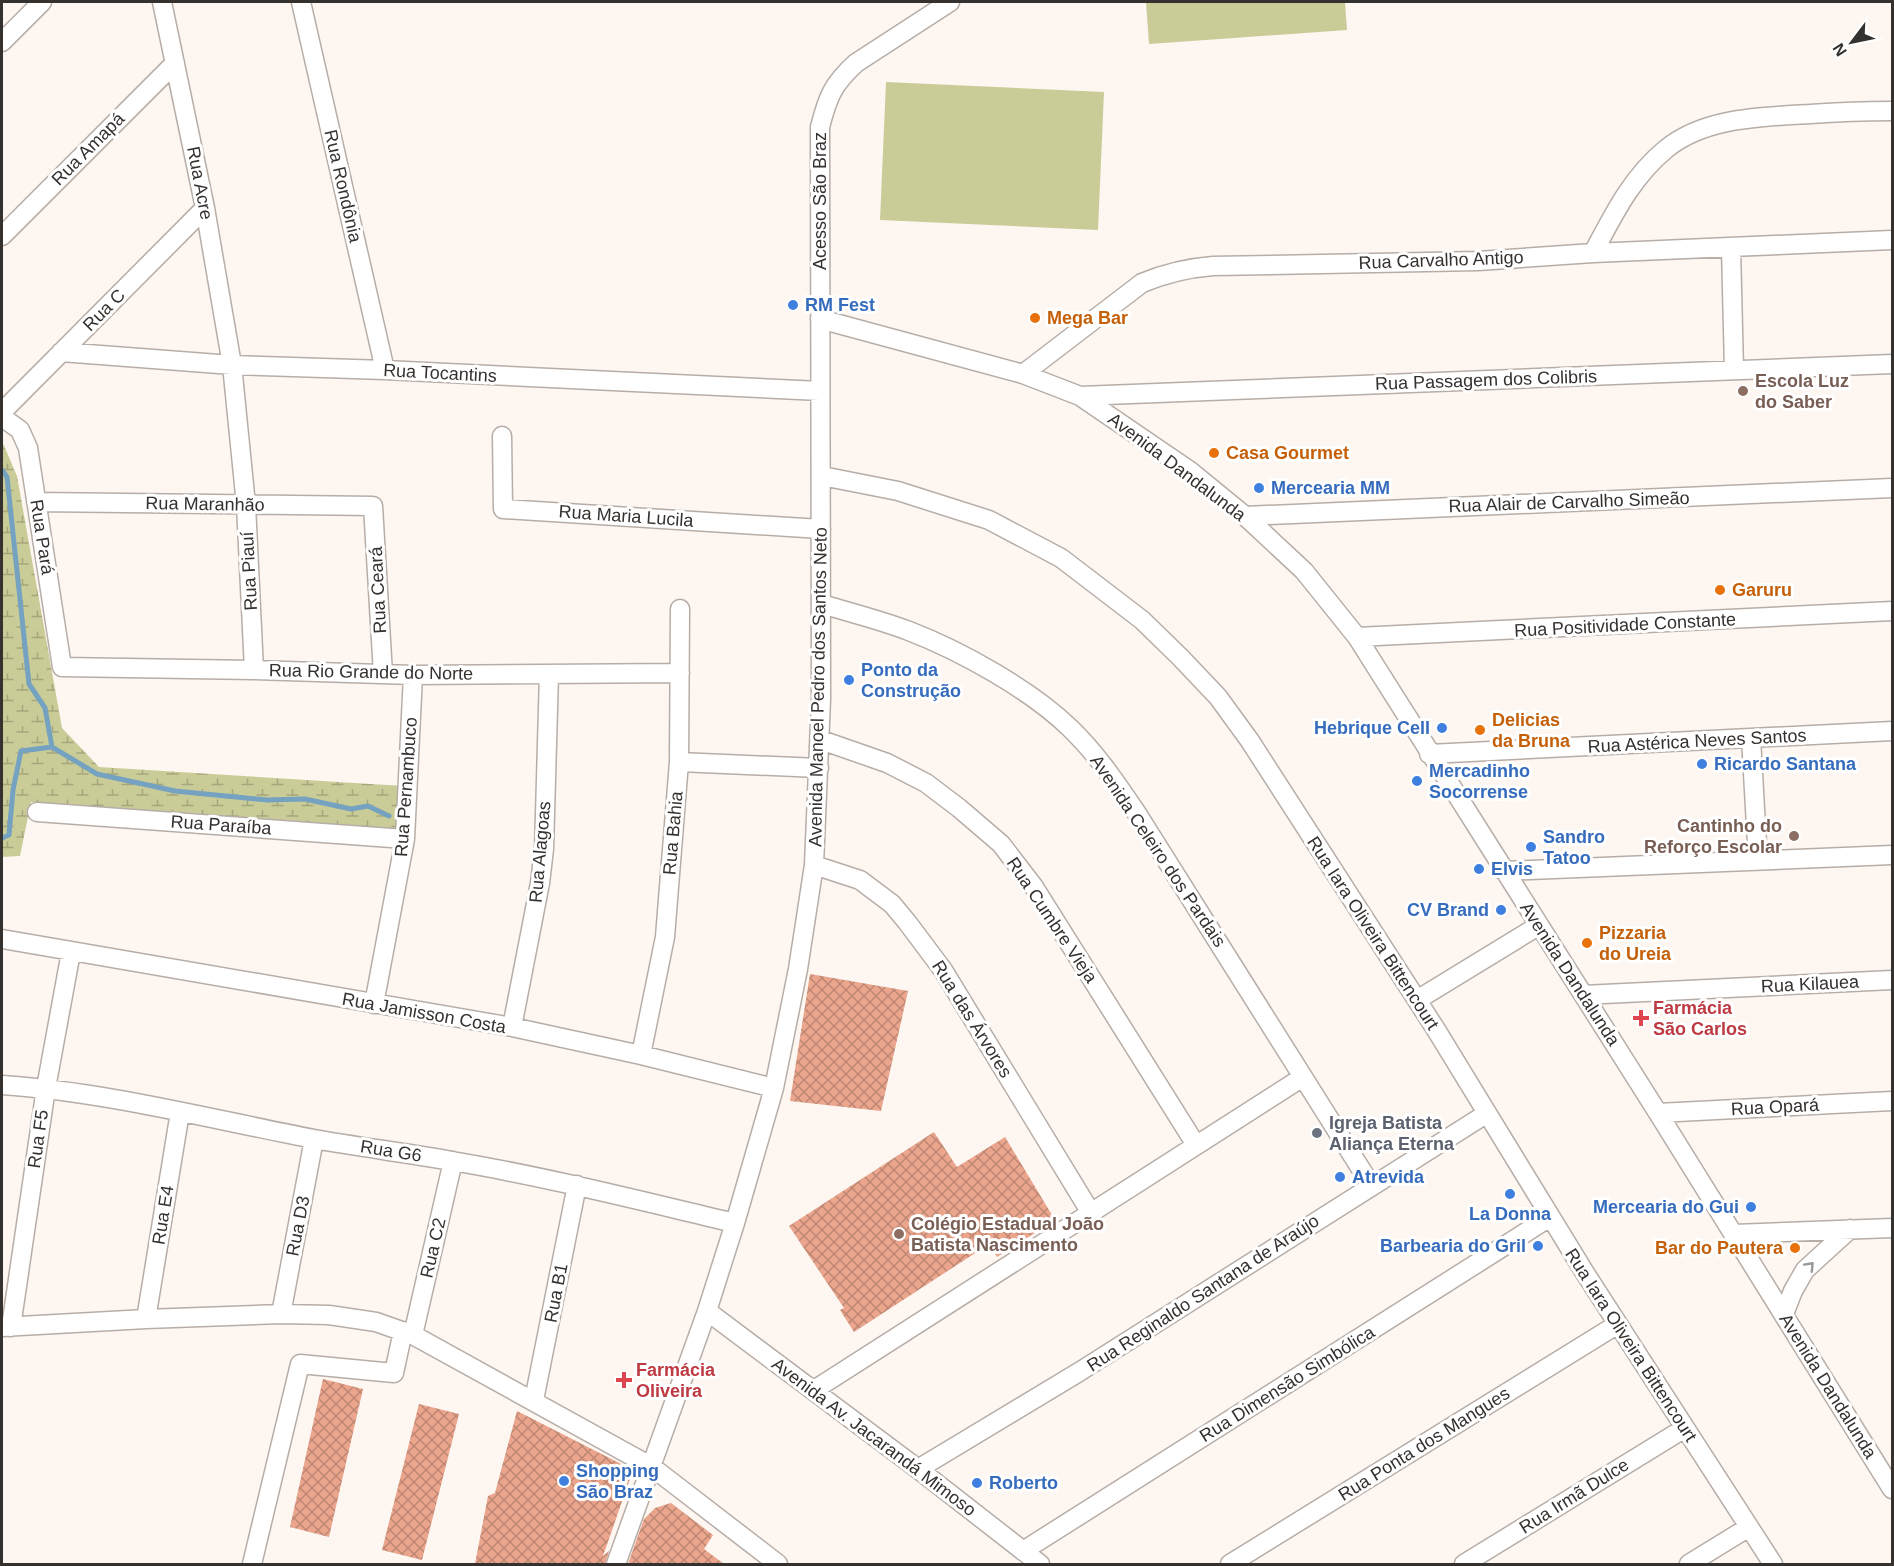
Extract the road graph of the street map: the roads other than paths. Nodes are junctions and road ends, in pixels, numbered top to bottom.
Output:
1 (42, 2) edge
2 (162, 2) edge
3 (301, 2) edge
4 (950, 2) edge
5 (2, 42) edge
6 (175, 63) junction
7 (1893, 111) edge
8 (206, 208) junction
9 (2, 236) edge
10 (1893, 240) edge
11 (1731, 248) junction
12 (1593, 253) junction
13 (820, 319) junction
14 (61, 352) junction
15 (1893, 364) edge
16 (232, 365) junction
17 (385, 370) junction
18 (1734, 370) junction
19 (1023, 374) junction
20 (820, 392) junction
21 (1080, 396) junction
22 (2, 412) edge
23 (2, 417) edge
24 (502, 436) dead end
25 (822, 476) junction
26 (1893, 488) edge
27 (36, 502) junction
28 (246, 505) junction
29 (373, 506) joint
30 (1245, 516) junction
31 (821, 529) junction
32 (822, 604) junction
33 (680, 609) dead end
34 (1893, 611) edge
35 (1357, 637) junction
36 (62, 667) joint
37 (254, 670) junction
38 (680, 673) junction
39 (383, 674) junction
40 (549, 674) junction
41 (413, 675) junction
42 (1893, 731) edge
43 (1751, 738) junction
44 (821, 741) junction
45 (1429, 754) junction
46 (679, 762) junction
47 (819, 768) junction
48 (37, 812) dead end
49 (405, 839) junction
50 (1893, 855) edge
51 (1758, 861) junction
52 (814, 865) junction
53 (1504, 871) junction
54 (1538, 926) junction
55 (2, 939) edge
56 (71, 952) junction
57 (1893, 980) edge
58 (1583, 995) junction
59 (1417, 1000) junction
60 (374, 1004) junction
61 (512, 1028) junction
62 (640, 1055) junction
63 (1303, 1077) junction
64 (2, 1085) edge
65 (46, 1088) junction
66 (774, 1088) junction
67 (1893, 1101) edge
68 (180, 1112) junction
69 (1658, 1113) junction
70 (1486, 1114) junction
71 (315, 1139) junction
72 (1196, 1145) junction
73 (453, 1161) junction
74 (577, 1185) junction
75 (1371, 1185) junction
76 (1091, 1213) junction
77 (1550, 1217) junction
78 (735, 1223) junction
79 (1893, 1227) edge
80 (1850, 1228) junction
81 (1734, 1234) junction
82 (706, 1311) junction
83 (281, 1314) junction
84 (1784, 1314) junction
85 (146, 1319) junction
86 (1618, 1324) junction
87 (6, 1327) edge
88 (408, 1333) junction
89 (814, 1390) junction
90 (534, 1400) junction
91 (1685, 1428) junction
92 (652, 1467) junction
93 (918, 1469) junction
94 (1887, 1469) edge
95 (1893, 1489) edge
96 (1749, 1527) junction
97 (1023, 1551) junction
98 (252, 1564) edge
99 (616, 1564) edge
100 (778, 1564) edge
101 (1040, 1564) edge
102 (1230, 1564) edge
103 (1464, 1564) edge
104 (1689, 1564) edge
105 (1773, 1564) edge

1 - 5 street
2 - 6 street, Rua Acre
3 - 17 street, Rua Rondônia
4 - 13 street, Acesso São Braz
6 - 8 street, Rua Acre
6 - 9 street, Rua Amapá
7 - 12 street
8 - 14 street, Rua C
8 - 16 street, Rua Acre
10 - 11 street, Rua Carvalho Antigo
11 - 12 street, Rua Carvalho Antigo
11 - 18 street
12 - 19 street, Rua Carvalho Antigo
13 - 19 street, Avenida Dandalunda
13 - 20 street, Avenida Manoel Pedro dos Santos Neto
14 - 16 street, Rua Tocantins
14 - 22 street, Rua C
15 - 18 street, Rua Passagem dos Colibris
16 - 17 street, Rua Tocantins
16 - 28 street, Rua Piauí
17 - 20 street, Rua Tocantins
18 - 21 street, Rua Passagem dos Colibris
19 - 21 street, Avenida Dandalunda
20 - 25 street, Avenida Manoel Pedro dos Santos Neto
21 - 30 street, Avenida Dandalunda
23 - 27 street, Rua Pará
24 - 31 street, Rua Maria Lucila
25 - 31 street, Avenida Manoel Pedro dos Santos Neto
25 - 59 street, Rua Iara Oliveira Bittencourt
26 - 30 street, Rua Alair de Carvalho Simeão
27 - 28 street, Rua Maranhão
27 - 36 street, Rua Pará
28 - 29 street, Rua Maranhão
28 - 37 street, Rua Piauí
29 - 39 street, Rua Ceará
30 - 35 street, Avenida Dandalunda
31 - 32 street, Avenida Manoel Pedro dos Santos Neto
32 - 44 street, Avenida Manoel Pedro dos Santos Neto
32 - 63 street, Avenida Celeiro dos Pardais
33 - 38 street, Rua Bahia
34 - 35 street, Rua Positividade Constante
35 - 45 street, Avenida Dandalunda
36 - 37 street, Rua Rio Grande do Norte
37 - 39 street, Rua Rio Grande do Norte
38 - 40 street, Rua Rio Grande do Norte
38 - 46 street, Rua Bahia
39 - 41 street, Rua Rio Grande do Norte
40 - 41 street, Rua Rio Grande do Norte
40 - 61 street, Rua Alagoas
41 - 49 street, Rua Pernambuco
42 - 43 street, Rua Astérica Neves Santos
43 - 45 street, Rua Astérica Neves Santos
43 - 51 street
44 - 47 street, Avenida Manoel Pedro dos Santos Neto
44 - 72 street, Rua Cumbre Vieja
45 - 53 street, Avenida Dandalunda
46 - 47 street
46 - 62 street, Rua Bahia
47 - 52 street, Avenida Manoel Pedro dos Santos Neto
48 - 49 street, Rua Paraíba
49 - 60 street, Rua Pernambuco
50 - 51 street
51 - 53 street
52 - 66 street, Avenida Manoel Pedro dos Santos Neto
52 - 76 street, Rua das Árvores
53 - 54 street, Avenida Dandalunda
54 - 58 street, Avenida Dandalunda
54 - 59 street
55 - 56 street, Rua Jamisson Costa
56 - 60 street, Rua Jamisson Costa
56 - 65 street, Rua F5
57 - 58 street, Rua Kilauea
58 - 69 street, Avenida Dandalunda
59 - 70 street, Rua Iara Oliveira Bittencourt
60 - 61 street, Rua Jamisson Costa
61 - 62 street, Rua Jamisson Costa
62 - 66 street, Rua Jamisson Costa
63 - 72 street
63 - 75 street, Avenida Celeiro dos Pardais
64 - 65 street, Rua G6
65 - 68 street, Rua G6
65 - 87 street, Rua F5
66 - 78 street, Avenida Manoel Pedro dos Santos Neto
67 - 69 street, Rua Opará
68 - 71 street, Rua G6
68 - 85 street, Rua E4
69 - 81 street, Avenida Dandalunda
70 - 75 street, Rua Reginaldo Santana de Araújo
70 - 77 street, Rua Iara Oliveira Bittencourt
71 - 73 street, Rua G6
71 - 83 street, Rua D3
72 - 76 street
73 - 74 street, Rua G6
73 - 88 street, Rua C2
74 - 78 street, Rua G6
74 - 90 street, Rua B1
75 - 93 street, Rua Reginaldo Santana de Araújo
76 - 89 street
77 - 86 street, Rua Iara Oliveira Bittencourt
77 - 97 street, Rua Dimensão Simbólica
78 - 82 street, Avenida Manoel Pedro dos Santos Neto
79 - 80 street
80 - 81 street
84 -> 80 street
81 - 84 street, Avenida Dandalunda
82 - 89 street, Avenida Av. Jacarandá Mimoso
82 - 92 street, Avenida Manoel Pedro dos Santos Neto
83 - 85 street
83 - 88 street
84 - 94 street, Avenida Dandalunda
85 - 87 street
86 - 91 street, Rua Iara Oliveira Bittencourt
86 - 102 street, Rua Ponta dos Mangues
88 - 90 street
88 - 98 street, Rua C2
89 - 93 street, Avenida Av. Jacarandá Mimoso
90 - 92 street
91 - 96 street, Rua Iara Oliveira Bittencourt
91 - 103 street, Rua Irmã Dulce
92 - 99 street, Avenida Manoel Pedro dos Santos Neto
92 - 100 street
93 - 97 street, Avenida Av. Jacarandá Mimoso
94 - 95 street, Avenida Dandalunda
96 - 104 street
96 - 105 street, Rua Iara Oliveira Bittencourt
97 - 101 street, Avenida Av. Jacarandá Mimoso

